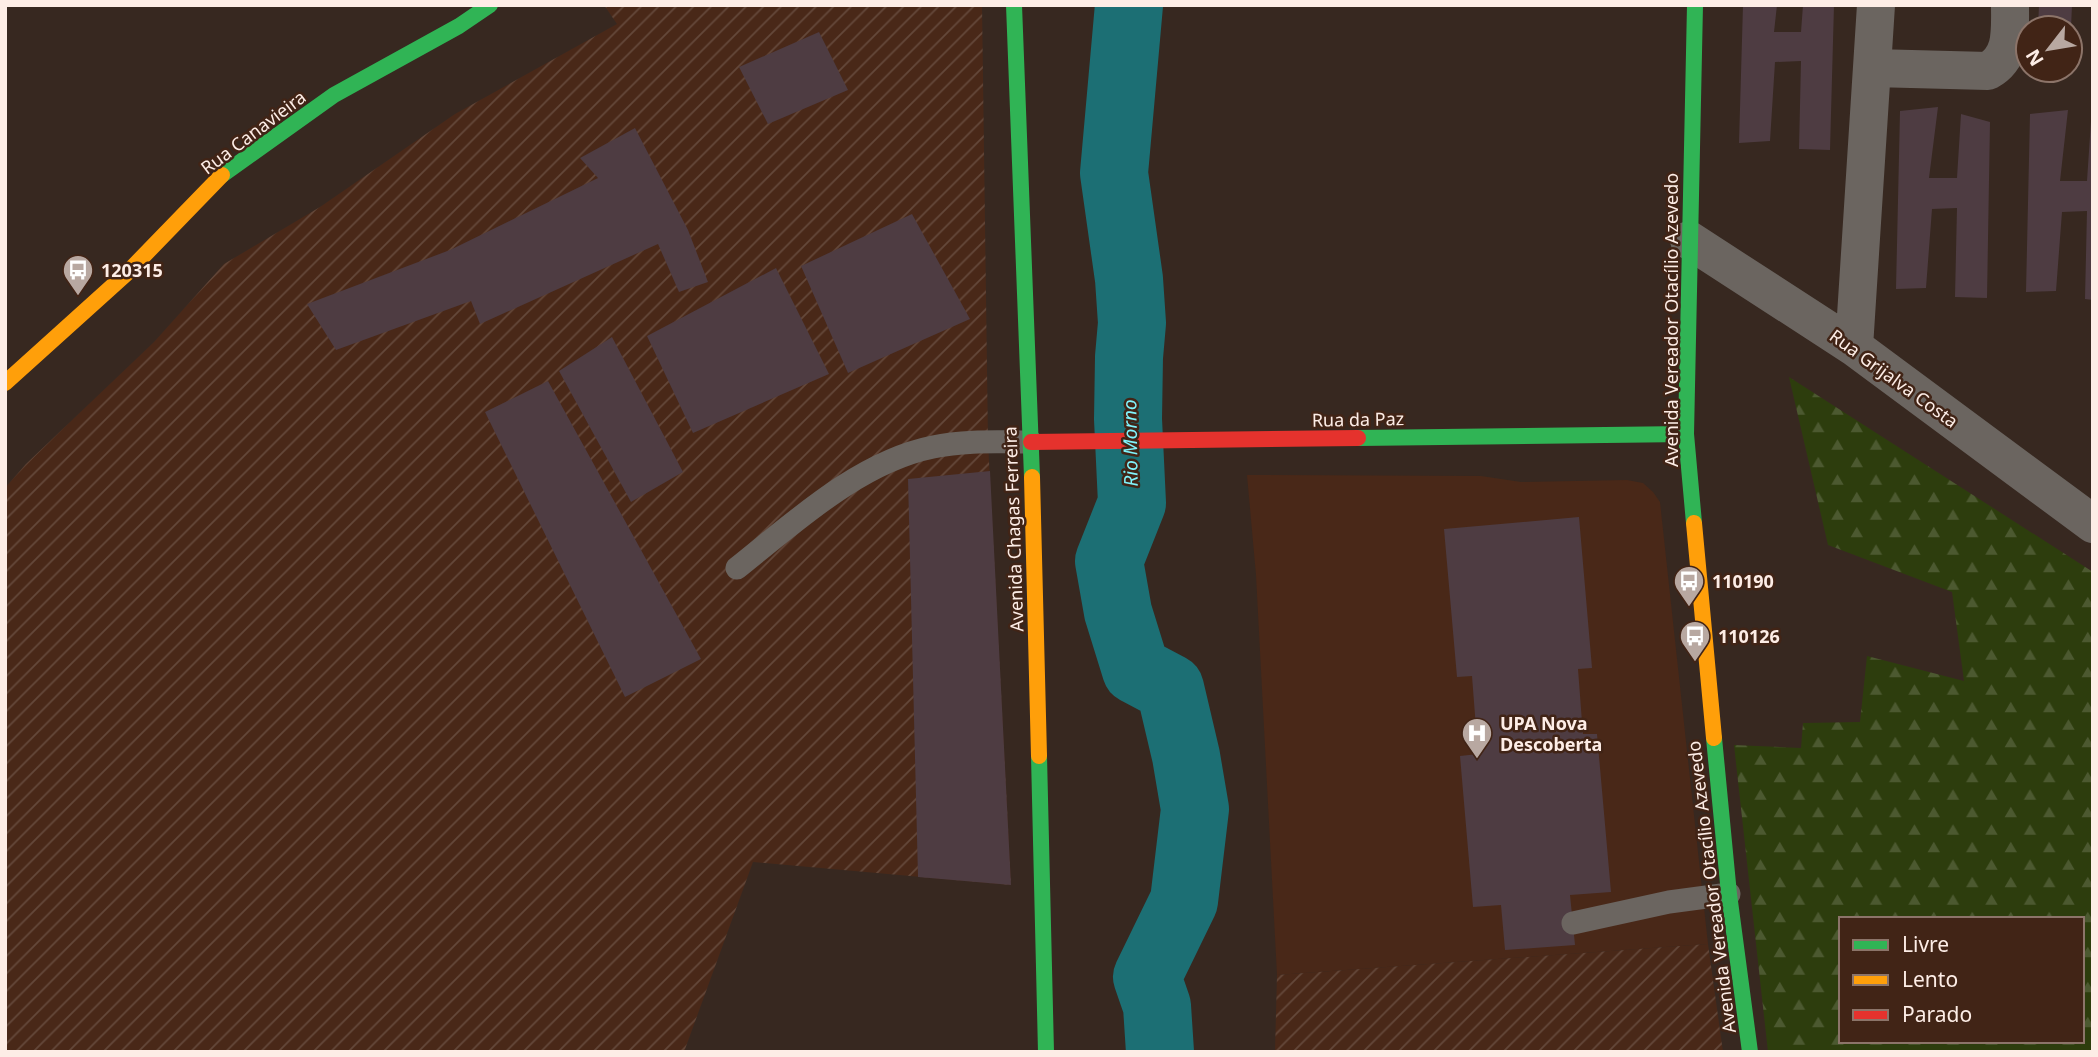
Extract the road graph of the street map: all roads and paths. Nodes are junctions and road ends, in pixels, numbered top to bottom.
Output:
1 (490, 5) edge
2 (1014, 5) edge
3 (1695, 5) edge
4 (1876, 5) edge
5 (2010, 5) edge
6 (1873, 68) junction
7 (1689, 240) junction
8 (1854, 347) junction
9 (5, 383) edge
10 (1686, 434) junction
11 (1031, 442) junction
12 (2093, 524) edge
13 (737, 568) dead end
14 (1729, 894) junction
15 (1573, 923) dead end
16 (1046, 1052) edge
17 (1750, 1052) edge

1 - 9 street, Rua Canavieira
2 - 11 street, Avenida Chagas Ferreira
3 - 7 street, Avenida Vereador Otacílio Azevedo
4 - 6 street
5 - 6 street
6 - 8 street
7 - 8 street, Rua Grijalva Costa
7 - 10 street, Avenida Vereador Otacílio Azevedo
8 - 12 street, Rua Grijalva Costa
10 - 11 street, Rua da Paz
10 - 14 street, Avenida Vereador Otacílio Azevedo
11 - 13 lane
11 - 16 street, Avenida Chagas Ferreira
14 - 15 lane
14 - 17 street, Avenida Vereador Otacílio Azevedo

